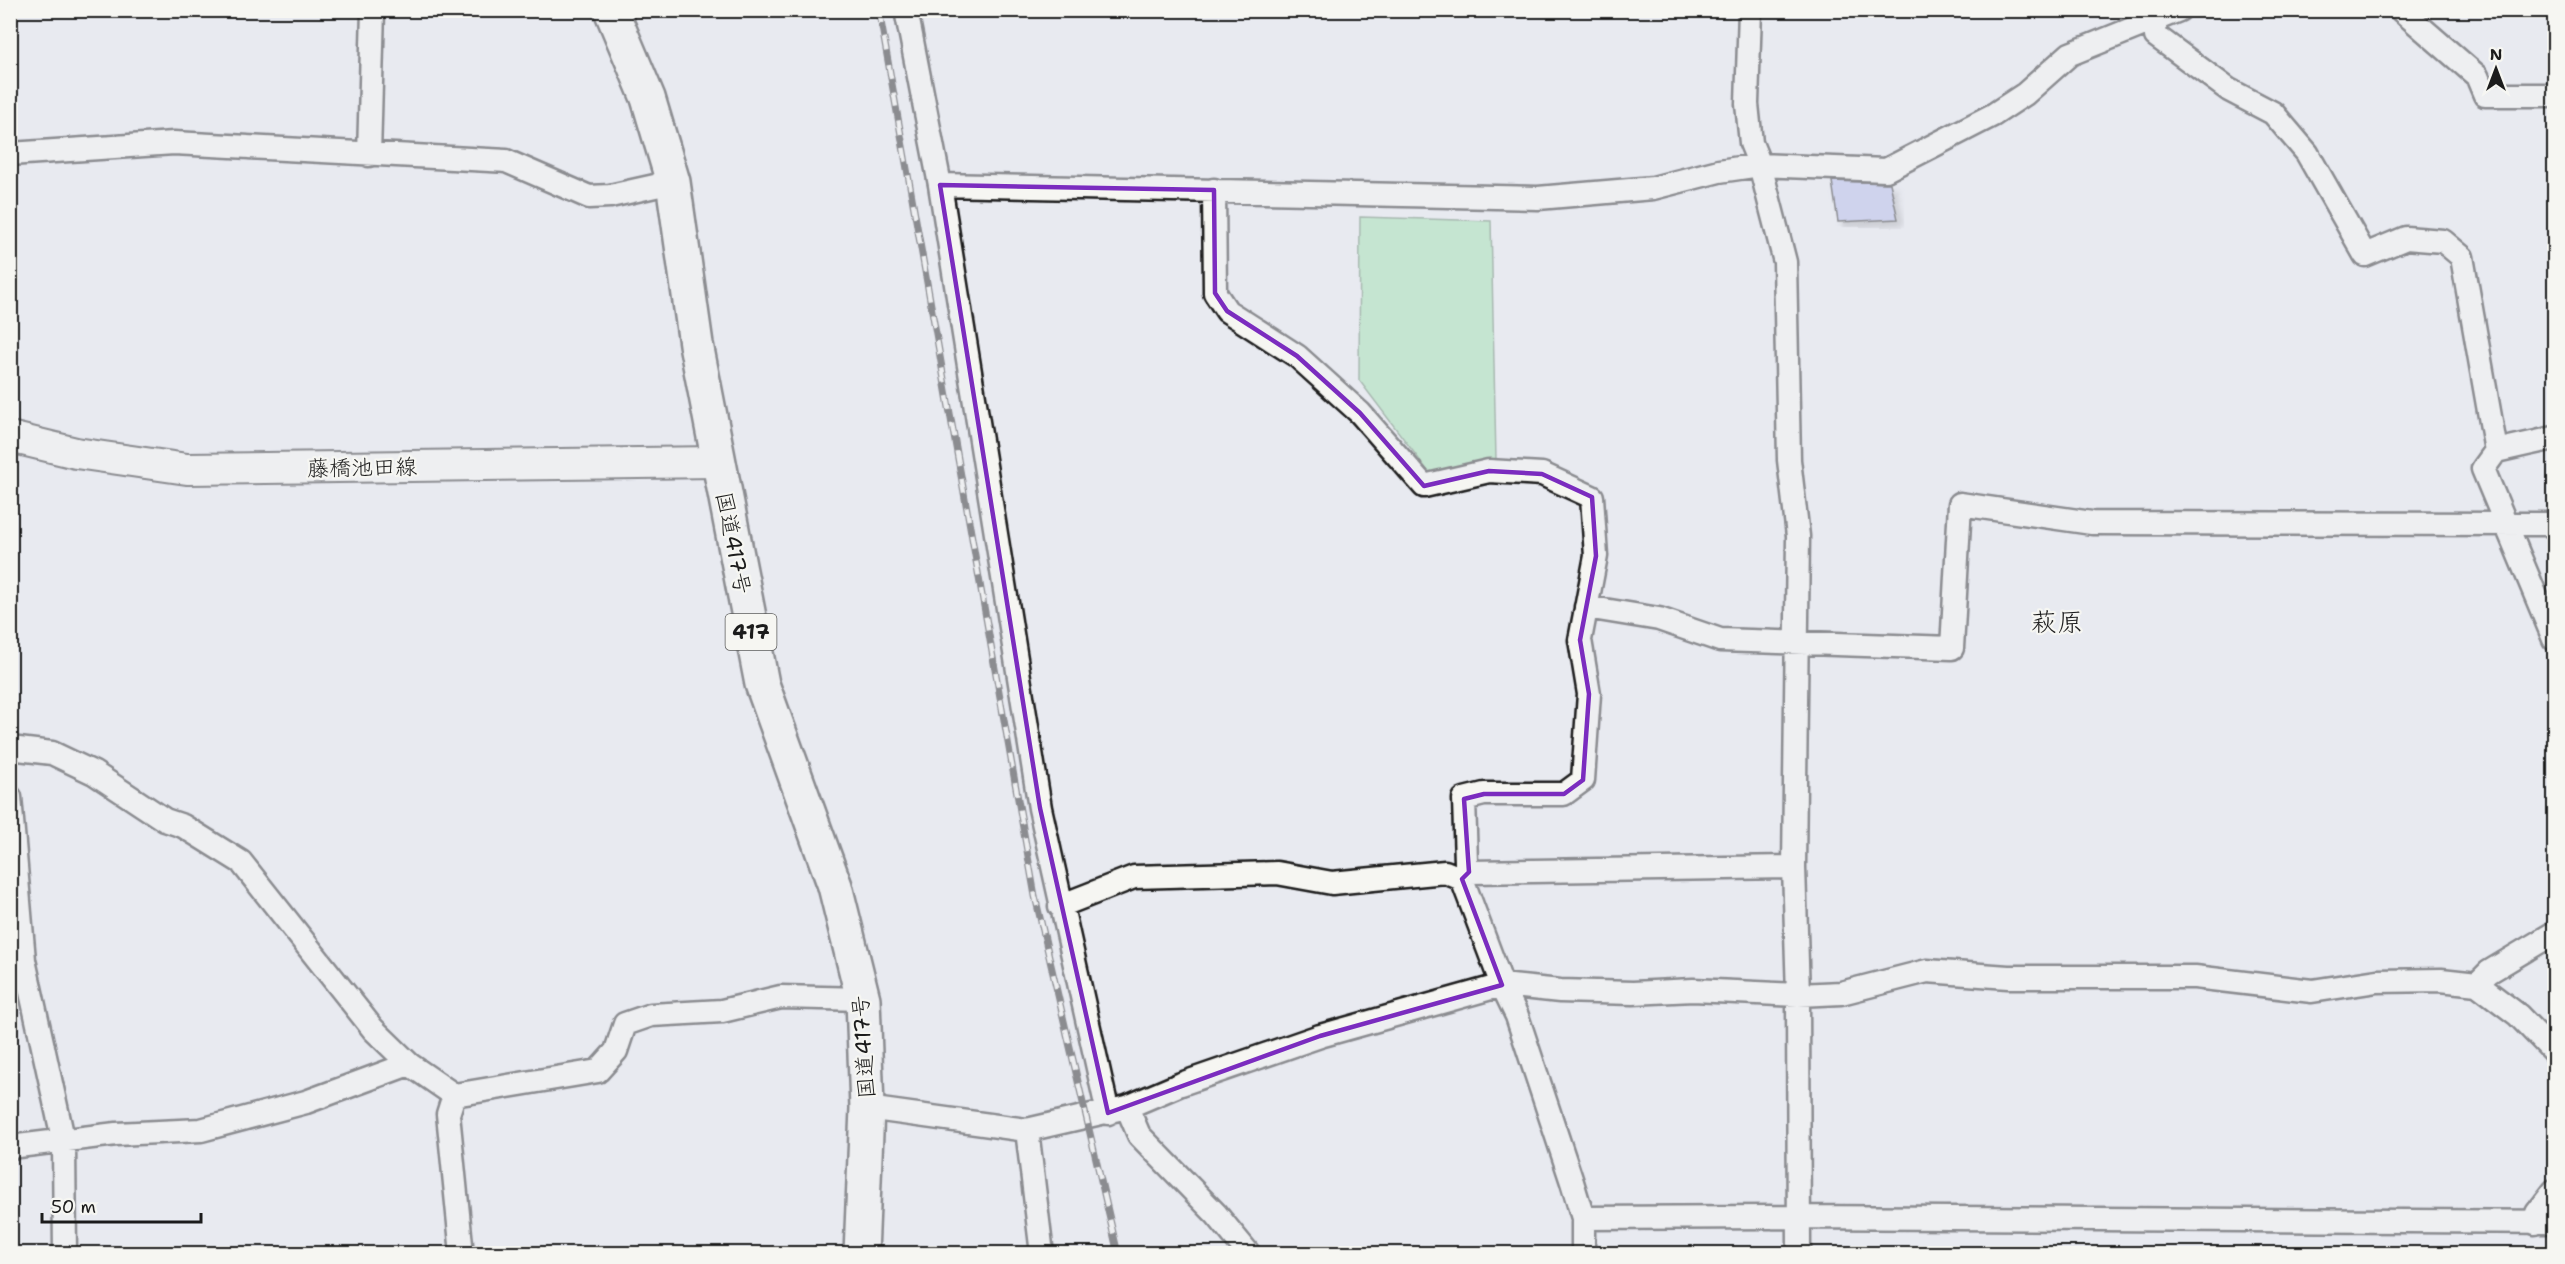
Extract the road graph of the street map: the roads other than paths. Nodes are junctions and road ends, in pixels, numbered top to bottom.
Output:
1 (373, 10) edge
2 (611, 10) edge
3 (906, 10) edge
4 (1750, 10) edge
5 (2179, 10) edge
6 (2401, 10) edge
7 (2153, 15) edge
8 (2554, 95) edge
9 (10, 154) edge
10 (369, 154) junction
11 (1760, 165) junction
12 (673, 182) junction
13 (940, 185) junction
14 (1214, 190) junction
15 (10, 437) edge
16 (2554, 438) edge
17 (2496, 451) junction
18 (717, 462) junction
19 (2504, 524) junction
20 (2554, 524) edge
21 (1587, 607) junction
22 (2554, 639) edge
23 (1798, 644) junction
24 (10, 748) edge
25 (10, 797) edge
26 (1794, 867) junction
27 (1466, 875) junction
28 (1060, 906) junction
29 (2554, 933) edge
30 (17, 960) edge
31 (2477, 984) junction
32 (1502, 985) junction
33 (1798, 995) junction
34 (862, 999) junction
35 (2554, 1052) edge
36 (409, 1064) junction
37 (454, 1095) junction
38 (867, 1108) junction
39 (1117, 1110) junction
40 (1027, 1130) junction
41 (64, 1143) junction
42 (10, 1147) edge
43 (2554, 1191) edge
44 (1799, 1217) junction
45 (1583, 1218) junction
46 (2545, 1222) edge
47 (65, 1254) edge
48 (462, 1254) edge
49 (861, 1254) edge
50 (1042, 1254) edge
51 (1249, 1254) edge
52 (1583, 1254) edge
53 (1798, 1254) edge

1 - 10 street
2 - 12 highway, 国道417号 / 417
3 - 13 street
4 - 11 street
5 - 7 street
6 - 8 street
7 - 11 street
7 - 17 street
9 - 10 street
10 - 12 street
11 - 14 street
11 - 23 street
12 - 18 highway, 国道417号 / 417
13 - 14 street
13 - 28 street
14 - 21 street
15 - 18 main road, 藤橋池田線
16 - 17 street
17 - 19 street
18 - 34 highway, 国道417号 / 417
19 - 20 street
19 - 22 street
19 - 23 street
21 - 23 street
21 - 27 street
23 - 26 street
24 - 36 street
25 - 30 street
26 - 27 street
26 - 33 street
27 - 28 street
27 - 32 street
28 - 39 street
29 - 31 street
30 - 41 street
31 - 33 street
31 - 35 street
32 - 33 street
32 - 39 street
32 - 45 street
33 - 44 street
34 - 37 street
34 - 38 highway, 国道417号 / 417
36 - 37 street
36 - 41 street
37 - 48 street
38 - 40 street
38 - 49 highway, 国道417号 / 417
39 - 40 street
39 - 51 street
40 - 50 street
41 - 42 street
41 - 47 street
43 - 46 street
44 - 45 street
44 - 46 street
44 - 53 street
45 - 52 street

